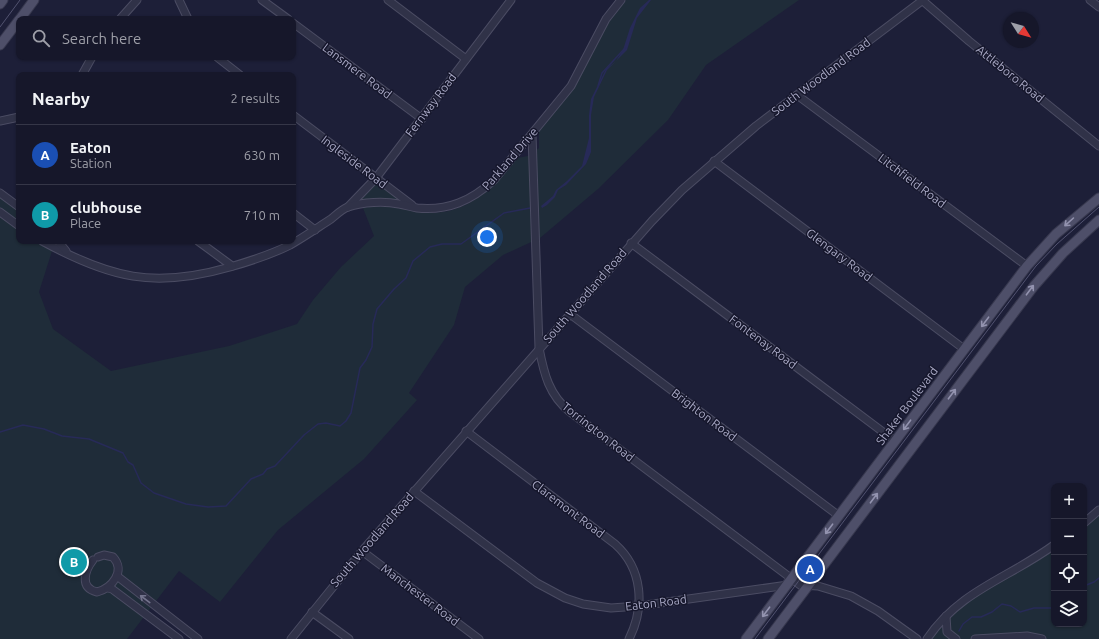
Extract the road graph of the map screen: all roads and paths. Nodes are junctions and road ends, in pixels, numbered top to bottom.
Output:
1 (3, 0) edge
2 (34, 0) edge
3 (137, 0) edge
4 (179, 0) edge
5 (262, 0) edge
6 (388, 0) edge
7 (621, 0) edge
8 (922, 0) edge
9 (1090, 0) edge
10 (507, 1) edge
11 (0, 4) edge
12 (1099, 7) edge
13 (22, 16) edge
14 (123, 16) edge
15 (187, 16) edge
16 (284, 16) edge
17 (16, 24) edge
18 (296, 25) edge
19 (0, 46) edge
20 (466, 59) junction
21 (90, 60) edge
22 (221, 60) edge
23 (84, 72) edge
24 (236, 72) edge
25 (797, 95) junction
26 (16, 118) edge
27 (296, 118) edge
28 (422, 119) junction
29 (0, 121) edge
30 (532, 134) junction
31 (1099, 146) edge
32 (714, 161) junction
33 (376, 178) junction
34 (0, 193) edge
35 (1099, 198) edge
36 (16, 205) edge
37 (348, 207) junction
38 (416, 208) junction
39 (0, 212) edge
40 (296, 215) edge
41 (1099, 220) edge
42 (16, 224) edge
43 (315, 230) junction
44 (296, 240) edge
45 (631, 243) junction
46 (48, 244) edge
47 (60, 244) edge
48 (202, 244) edge
49 (289, 244) edge
50 (67, 253) junction
51 (232, 266) junction
52 (1027, 266) junction
53 (570, 314) junction
54 (539, 348) junction
55 (964, 349) junction
56 (466, 431) junction
57 (895, 441) junction
58 (414, 491) junction
59 (1099, 510) edge
60 (839, 516) junction
61 (1087, 520) edge
62 (1051, 547) edge
63 (362, 551) junction
64 (117, 576) junction
65 (792, 582) junction
66 (809, 586) junction
67 (108, 588) junction
68 (639, 606) junction
69 (156, 608) junction
70 (312, 612) junction
71 (946, 616) junction
72 (150, 617) junction
73 (179, 639) edge
74 (198, 639) edge
75 (291, 639) edge
76 (349, 639) edge
77 (479, 639) edge
78 (629, 639) edge
79 (746, 639) edge
80 (768, 639) edge
81 (917, 639) edge
82 (927, 639) edge
83 (956, 639) edge
84 (975, 639) edge
85 (1042, 639) edge

1 - 11 main road
2 - 13 main road
3 - 14 street
4 - 15 street
5 - 16 street
6 - 20 street
7 - 30 street, Parkland Drive
8 - 25 street, South Woodland Road
8 - 31 street, Attleboro Road
9 - 12 street
10 - 20 street, Fernway Road
17 - 19 main road
18 - 28 street, Lansmere Road
20 - 28 street, Fernway Road
21 - 23 street
22 - 24 street
25 - 32 street, South Woodland Road
25 - 52 street, Litchfield Road
26 - 29 street
27 - 33 street, Ingleside Road
28 - 33 street, Fernway Road
30 - 38 street, Parkland Drive
30 - 54 street, Torrington Road
32 - 45 street, South Woodland Road
32 - 55 street, Glengary Road
33 - 37 street, Fernway Road
33 - 38 street, Ingleside Road
34 - 36 street
35 -> 52 main road, Shaker Boulevard
37 - 38 street, Parkland Drive
37 - 43 street, Parkland Drive
39 - 42 street
40 - 43 street
66 -> 41 main road
43 - 44 street, Parkland Drive
45 - 53 street, South Woodland Road
45 - 57 street, Fontenay Road
46 - 50 street, Parkland Drive
47 - 50 street, Parkland Drive
48 - 51 street
49 - 51 street, Parkland Drive
50 - 51 street, Parkland Drive
52 -> 55 main road, Shaker Boulevard
53 - 54 street, South Woodland Road
53 - 60 street, Brighton Road
54 - 56 street, South Woodland Road
54 - 65 street, Torrington Road
55 -> 57 main road, Shaker Boulevard
56 - 58 street, South Woodland Road
56 - 68 street, Claremont Road
57 - 60 main road, Shaker Boulevard
58 - 63 street, South Woodland Road
58 - 68 street, Eaton Road
59 - 61 street
60 -> 65 main road, Shaker Boulevard
62 - 71 street
63 - 70 street, South Woodland Road
63 - 77 street, Manchester Road
64 - 67 street
64 - 67 street
69 -> 64 street
65 - 66 street, Eaton Road
65 - 68 street, Eaton Road
65 -> 79 main road, Shaker Boulevard
66 - 80 main road
66 - 81 street, Eaton Road
67 - 72 street
68 - 78 street, Claremont Road
69 - 72 street
69 - 74 street
70 - 75 street, South Woodland Road
70 - 76 street
71 - 82 street
71 - 83 street
72 - 73 street
84 - 85 street

